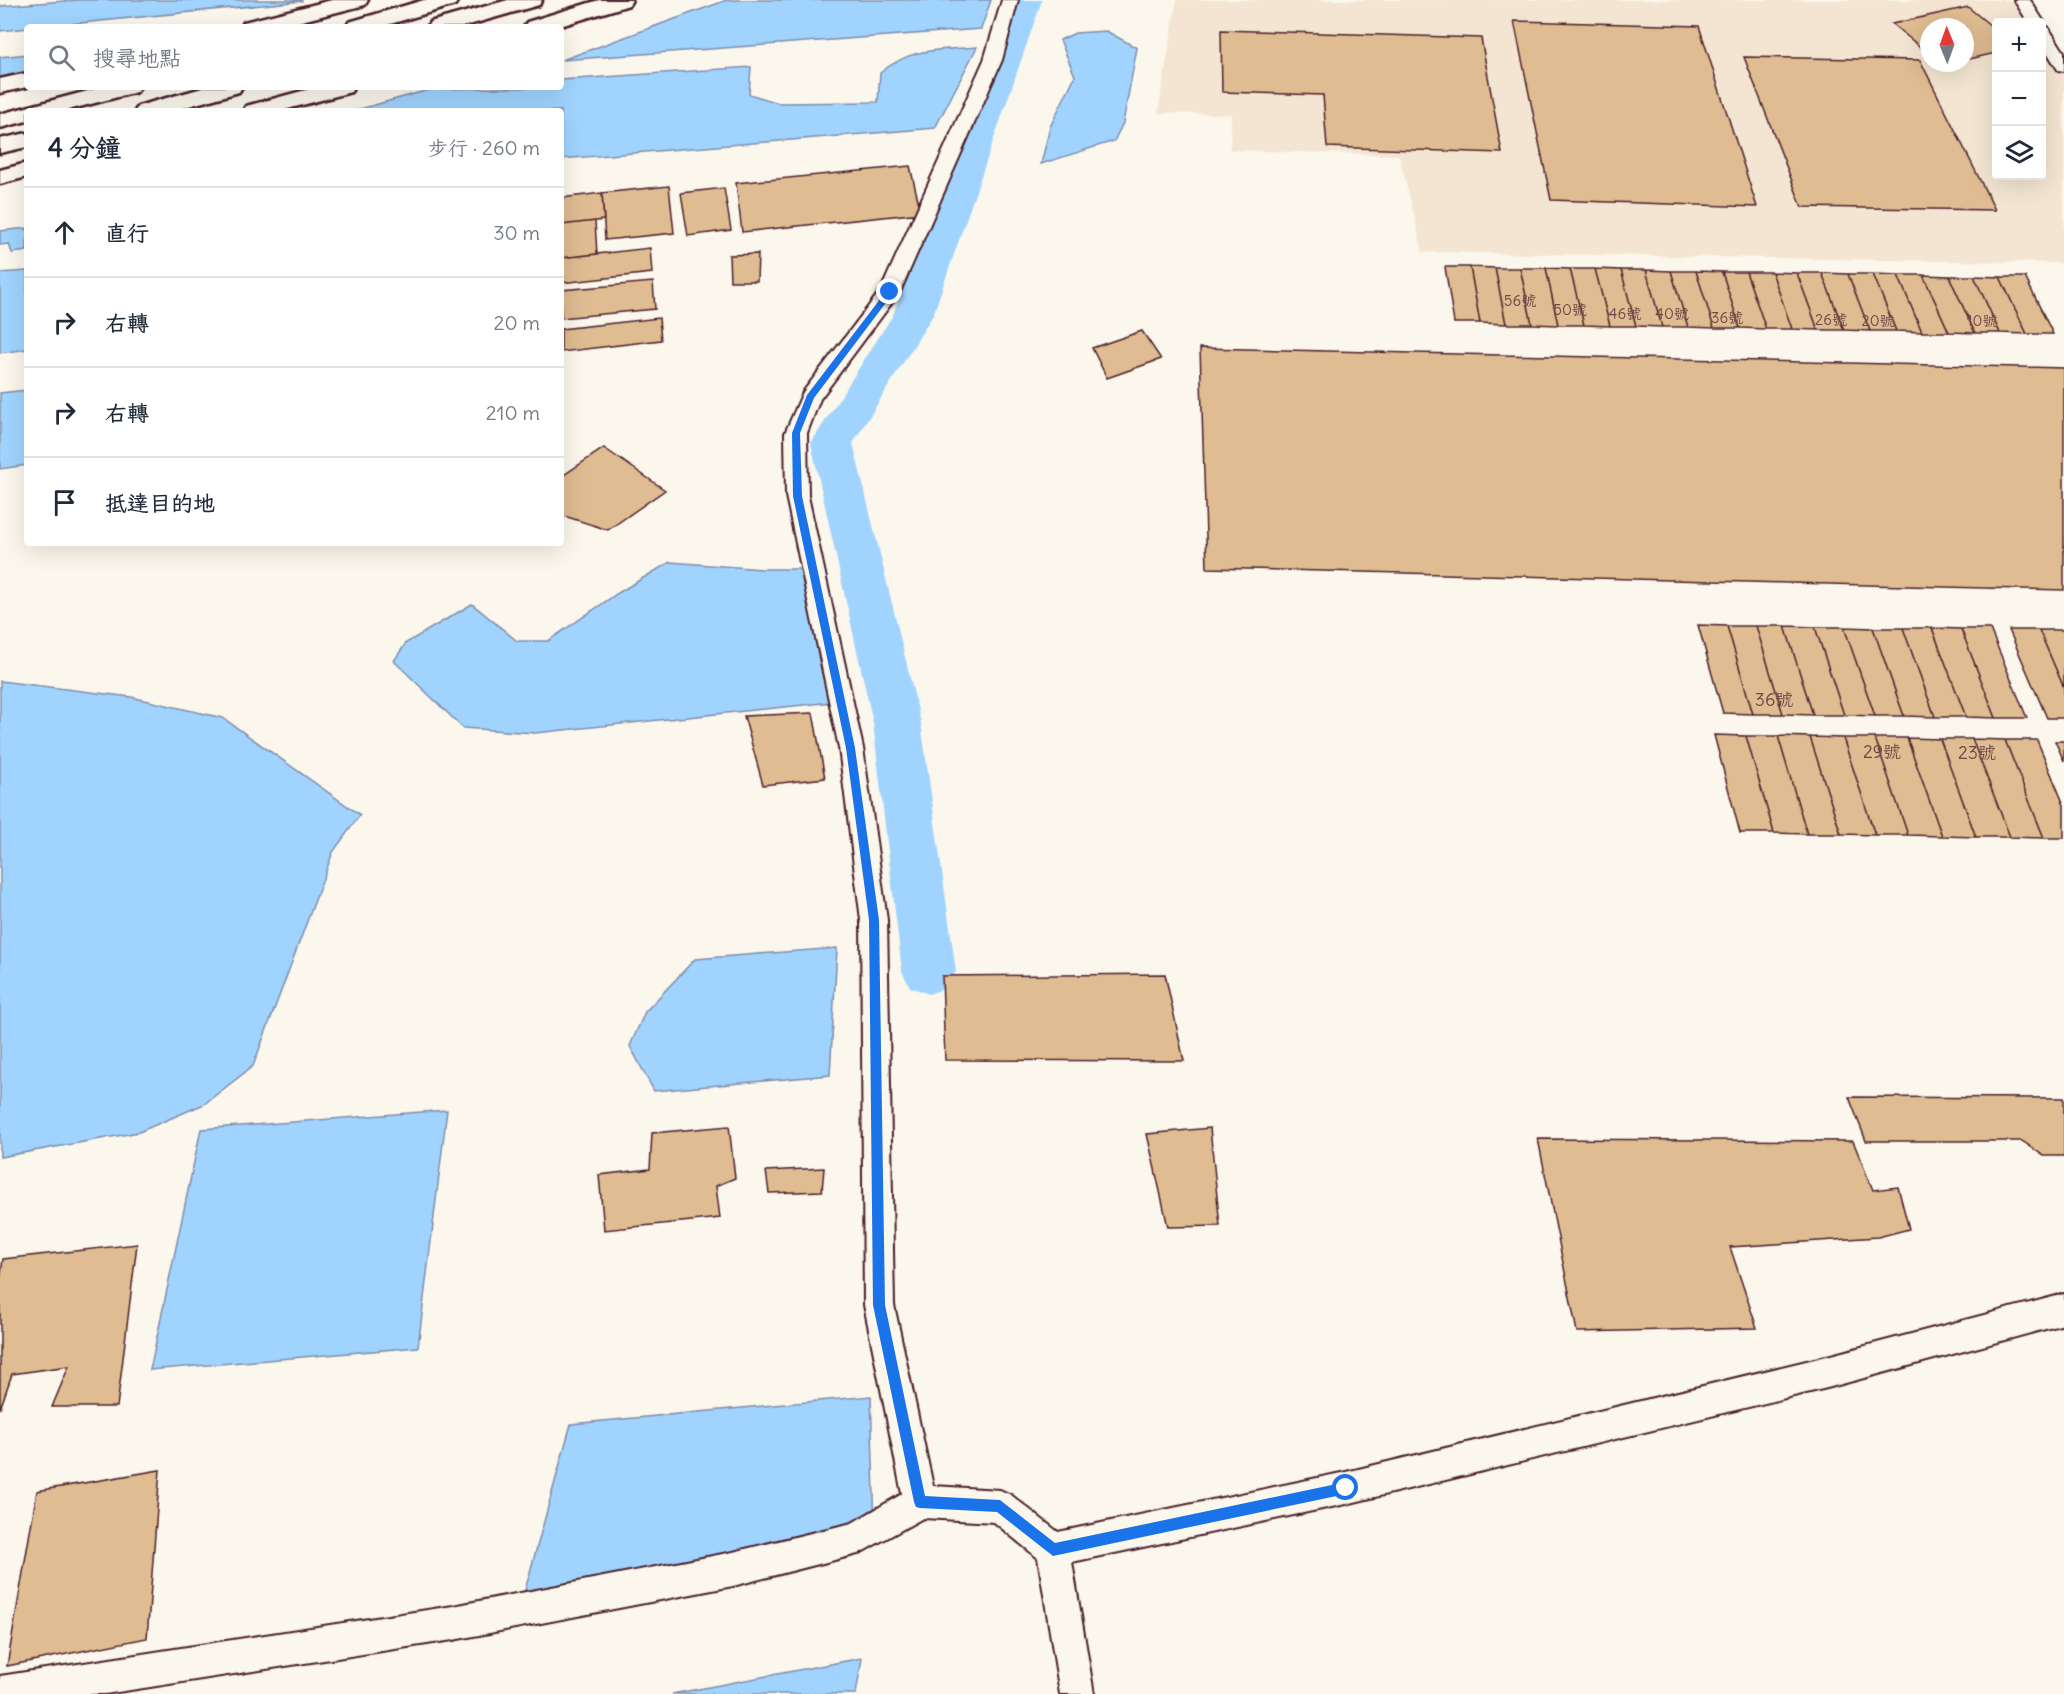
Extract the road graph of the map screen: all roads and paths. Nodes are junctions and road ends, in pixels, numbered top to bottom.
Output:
1 (357, 0) edge
2 (447, 0) edge
3 (531, 0) edge
4 (621, 0) edge
5 (1010, 0) edge
6 (2022, 0) edge
7 (2033, 18) edge
8 (264, 24) edge
9 (367, 24) edge
10 (448, 24) edge
11 (545, 24) edge
12 (2046, 37) edge
13 (2064, 66) edge
14 (24, 81) edge
15 (0, 86) edge
16 (118, 90) edge
17 (220, 90) edge
18 (332, 90) edge
19 (48, 108) edge
20 (157, 108) edge
21 (265, 108) edge
22 (24, 115) edge
23 (0, 121) edge
24 (24, 141) edge
25 (0, 146) edge
26 (24, 171) edge
27 (0, 177) edge
28 (2064, 1309) edge
29 (920, 1502) junction
30 (1053, 1549) junction
31 (0, 1693) edge
32 (1077, 1694) edge

1 - 8 main road
2 - 9 main road
3 - 10 main road
4 - 11 main road
5 - 29 lane
6 - 7 lane
12 - 13 lane
14 - 15 main road
16 - 19 main road
17 - 20 main road
18 - 21 main road
22 - 23 main road
24 - 25 main road
26 - 27 main road
28 - 30 lane
29 - 30 lane
29 - 31 lane
30 - 32 lane

